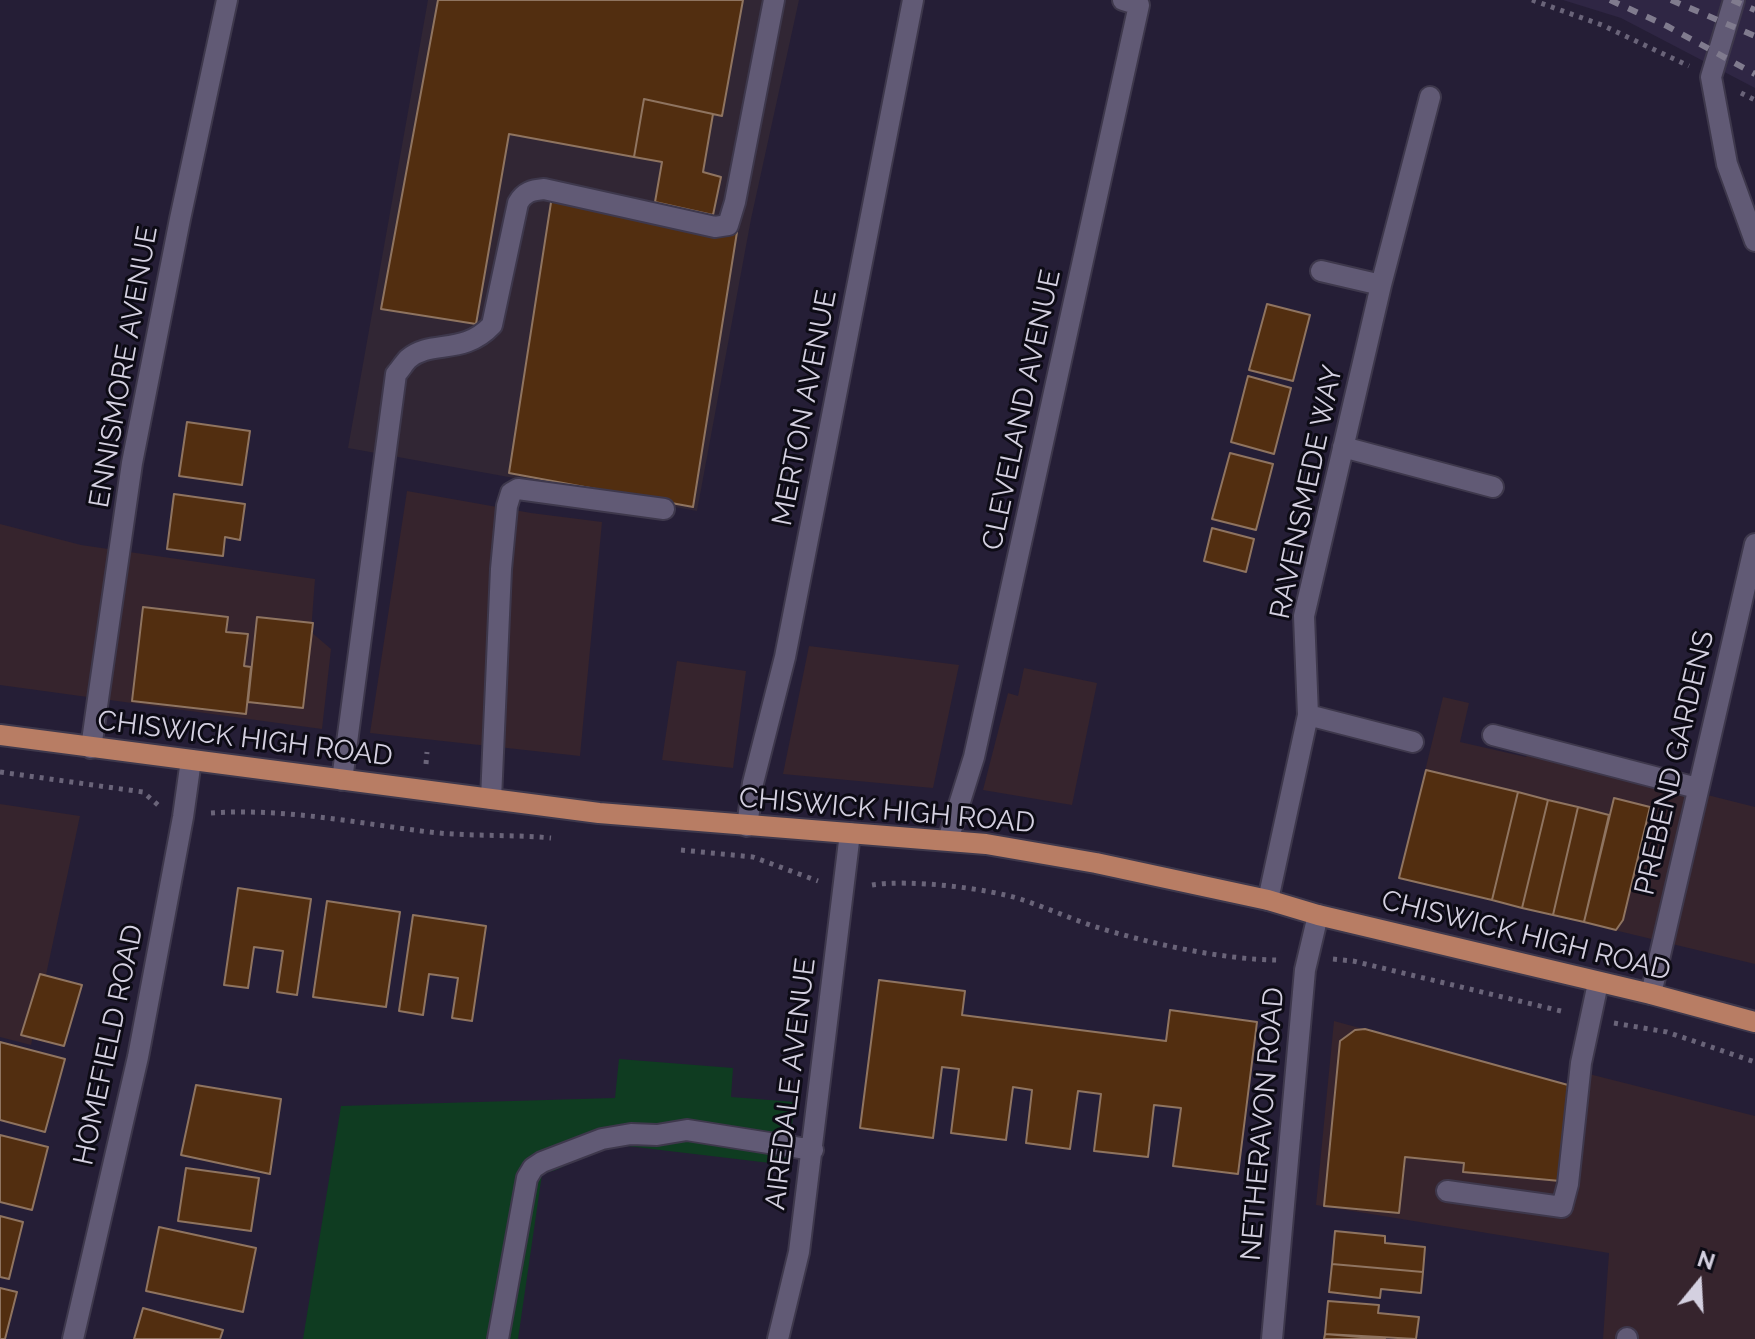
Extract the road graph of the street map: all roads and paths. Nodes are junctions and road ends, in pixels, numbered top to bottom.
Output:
1 (227, 0) edge
2 (774, 0) edge
3 (913, 0) edge
4 (1123, 0) edge
5 (1532, 0) edge
6 (1734, 0) edge
7 (1711, 77) junction
8 (1430, 97) dead end
9 (1755, 241) edge
10 (1321, 271) dead end
11 (1381, 285) junction
12 (1343, 447) junction
13 (1493, 487) dead end
14 (664, 509) dead end
15 (1755, 544) edge
16 (1308, 715) junction
17 (0, 735) edge
18 (1493, 735) dead end
19 (1413, 742) dead end
20 (91, 748) junction
21 (427, 752) dead end
22 (191, 760) junction
23 (426, 765) dead end
24 (0, 772) edge
25 (342, 780) junction
26 (1697, 788) junction
27 (491, 799) junction
28 (165, 807) dead end
29 (207, 813) dead end
30 (747, 826) junction
31 (850, 833) junction
32 (554, 838) dead end
33 (948, 840) junction
34 (671, 849) dead end
35 (843, 885) junction
36 (1268, 900) junction
37 (1318, 915) junction
38 (1334, 959) dead end
39 (1273, 960) dead end
40 (1598, 983) junction
41 (1651, 994) junction
42 (1590, 1018) junction
43 (1755, 1022) edge
44 (1755, 1062) edge
45 (813, 1150) junction
46 (1447, 1191) dead end
47 (73, 1339) edge
48 (498, 1339) edge
49 (778, 1339) edge
50 (1272, 1339) edge

1 - 20 street, ENNISMORE AVENUE
2 - 25 street
3 - 30 street, MERTON AVENUE
4 - 33 street, CLEVELAND AVENUE
5 - 7 path
6 - 7 street
7 - 9 street
8 - 11 street, RAVENSMEDE WAY
10 - 11 street
11 - 12 street, RAVENSMEDE WAY
12 - 13 street
12 - 16 street, RAVENSMEDE WAY
14 - 27 street
15 - 26 street, PREBEND GARDENS
16 - 19 street
16 - 36 street, RAVENSMEDE WAY
17 - 20 main road, CHISWICK HIGH ROAD
18 - 26 street
20 - 22 main road, CHISWICK HIGH ROAD
21 - 23 path
22 - 25 main road, CHISWICK HIGH ROAD
22 - 47 street, HOMEFIELD ROAD
24 - 28 path
25 - 27 main road, CHISWICK HIGH ROAD
26 - 41 street, PREBEND GARDENS
27 - 30 main road, CHISWICK HIGH ROAD
29 - 32 path
30 - 31 main road, CHISWICK HIGH ROAD
31 - 33 main road, CHISWICK HIGH ROAD
31 - 35 street, AIREDALE AVENUE
33 - 36 main road, CHISWICK HIGH ROAD
34 - 35 path, CHISWICK HIGH ROAD
35 - 39 path, CHISWICK HIGH ROAD
35 - 45 street, AIREDALE AVENUE
36 - 37 main road, CHISWICK HIGH ROAD
37 - 40 main road, CHISWICK HIGH ROAD
37 - 50 street, NETHERAVON ROAD
38 - 42 path
40 - 41 main road, CHISWICK HIGH ROAD
40 - 42 street
41 - 43 main road, CHISWICK HIGH ROAD
42 - 44 path
42 - 46 street
45 - 48 street
45 - 49 street, AIREDALE AVENUE

